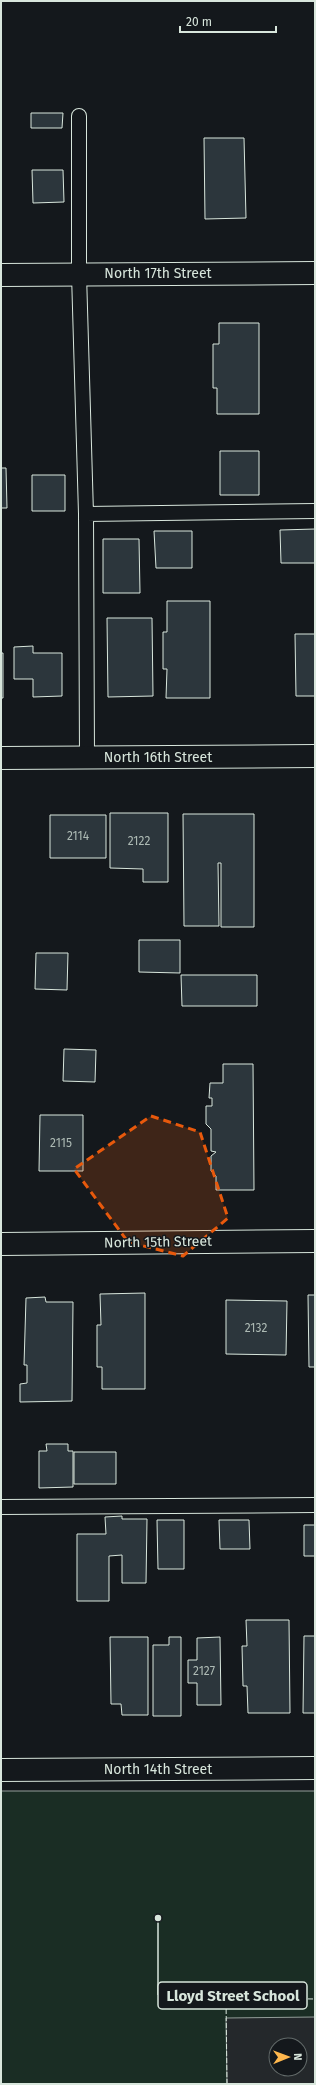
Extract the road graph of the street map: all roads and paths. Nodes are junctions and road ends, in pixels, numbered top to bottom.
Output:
1 (79, 116) dead end
2 (315, 273) edge
3 (79, 274) junction
4 (1, 275) edge
5 (315, 511) edge
6 (86, 514) junction
7 (315, 756) edge
8 (87, 757) junction
9 (1, 758) edge
10 (315, 1241) edge
11 (1, 1244) edge
12 (315, 1505) edge
13 (1, 1507) edge
14 (315, 1768) edge
15 (1, 1770) edge

1 - 3 lane
2 - 3 street, North 17th Street
3 - 4 street, North 17th Street
3 - 6 lane
5 - 6 lane
6 - 8 lane
7 - 8 street, North 16th Street
8 - 9 street, North 16th Street
10 - 11 street, North 15th Street
12 - 13 lane
14 - 15 street, North 14th Street

